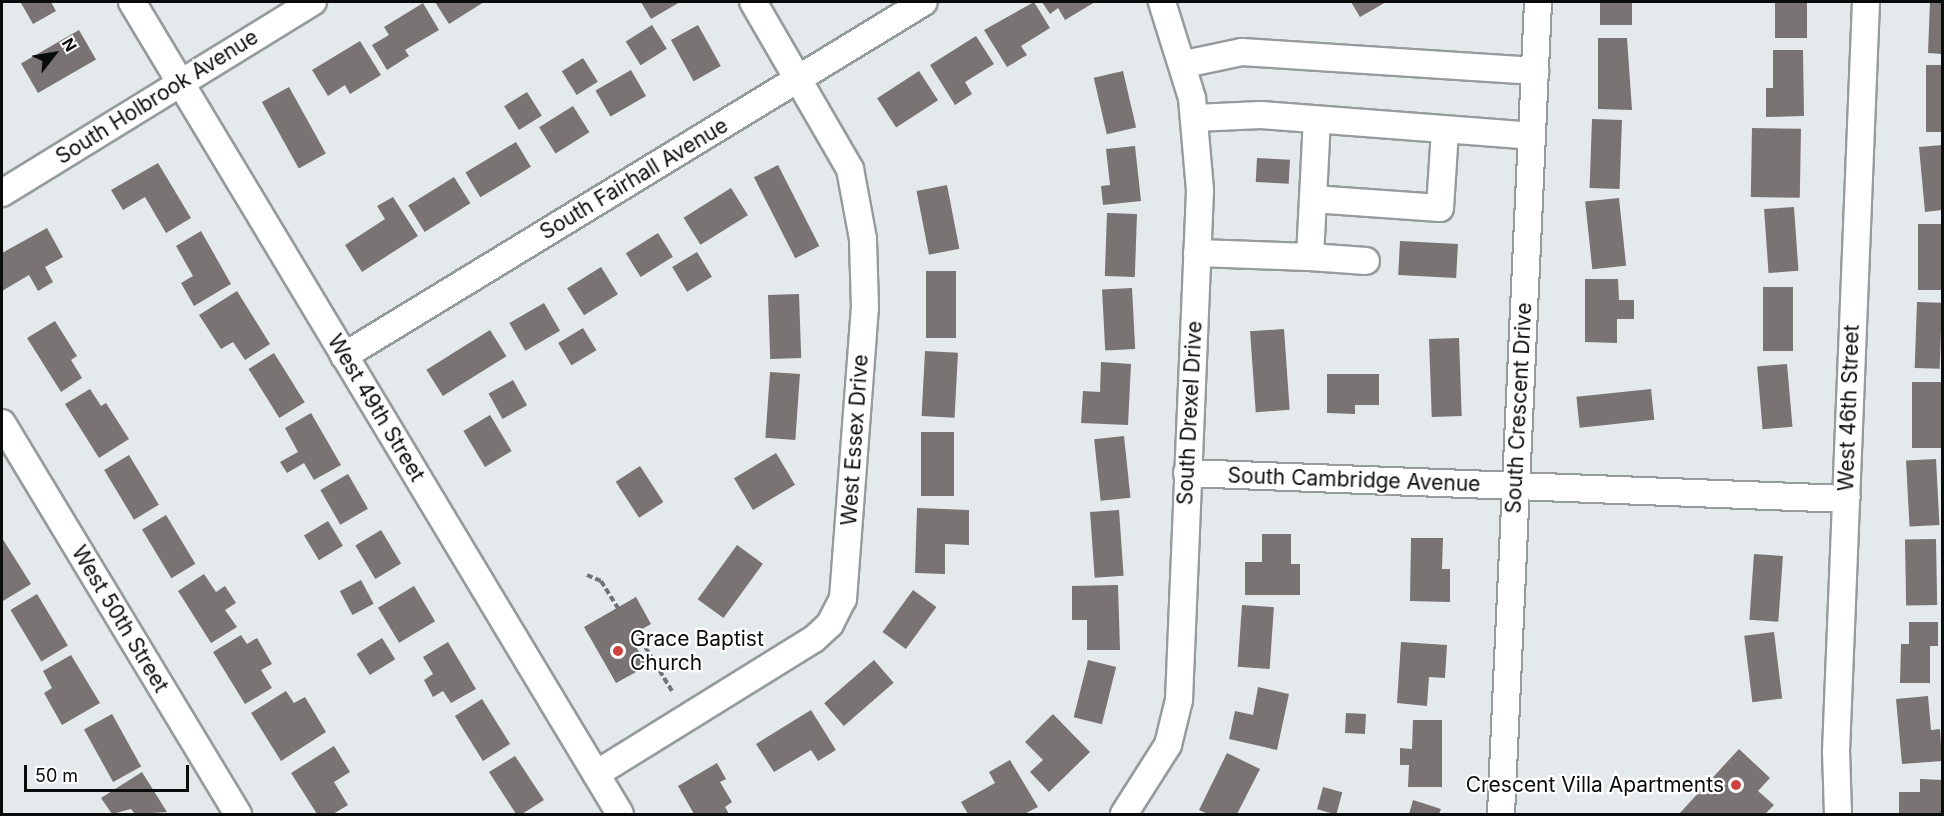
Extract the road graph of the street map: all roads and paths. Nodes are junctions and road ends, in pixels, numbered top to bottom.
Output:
1 (132, 2) edge
2 (313, 2) edge
3 (753, 2) edge
4 (924, 2) edge
5 (1162, 2) edge
6 (1538, 2) edge
7 (1866, 2) edge
8 (1185, 63) junction
9 (1535, 71) junction
10 (800, 78) junction
11 (180, 83) junction
12 (1195, 118) junction
13 (1317, 120) junction
14 (1444, 130) junction
15 (1532, 136) junction
16 (2, 193) edge
17 (1313, 199) junction
18 (1197, 253) junction
19 (1310, 257) junction
20 (1366, 261) dead end
21 (344, 356) junction
22 (2, 423) edge
23 (1187, 473) junction
24 (1515, 487) junction
25 (1846, 499) junction
26 (586, 575) dead end
27 (618, 608) dead end
28 (636, 632) dead end
29 (672, 691) dead end
30 (596, 774) junction
31 (238, 814) edge
32 (620, 814) edge
33 (1124, 814) edge
34 (1501, 814) edge
35 (1838, 814) edge

1 - 11 street, West 49th Street
2 - 11 street, South Holbrook Avenue
3 - 10 street, West Essex Drive
4 - 10 street, South Fairhall Avenue
5 - 8 street, South Drexel Drive
6 - 9 street, South Crescent Drive
7 - 25 street, West 46th Street
8 - 9 street
8 - 12 street, South Drexel Drive
9 - 15 street, South Crescent Drive
10 - 21 street, South Fairhall Avenue
10 - 30 street, West Essex Drive
11 - 16 street, South Holbrook Avenue
11 - 21 street, West 49th Street
12 - 13 street
12 - 18 street, South Drexel Drive
13 - 14 street
13 - 17 street
14 - 15 street
14 - 17 street
15 - 24 street, South Crescent Drive
17 - 19 street
18 - 19 street
18 - 23 street, South Drexel Drive
19 - 20 street
21 - 30 street, West 49th Street
22 - 31 street, West 50th Street
23 - 24 street, South Cambridge Avenue
23 - 33 street, South Drexel Drive
24 - 25 street, South Cambridge Avenue
24 - 34 street, South Crescent Drive
25 - 35 street, West 46th Street
26 - 27 path
28 - 29 path
30 - 32 street, West 49th Street

